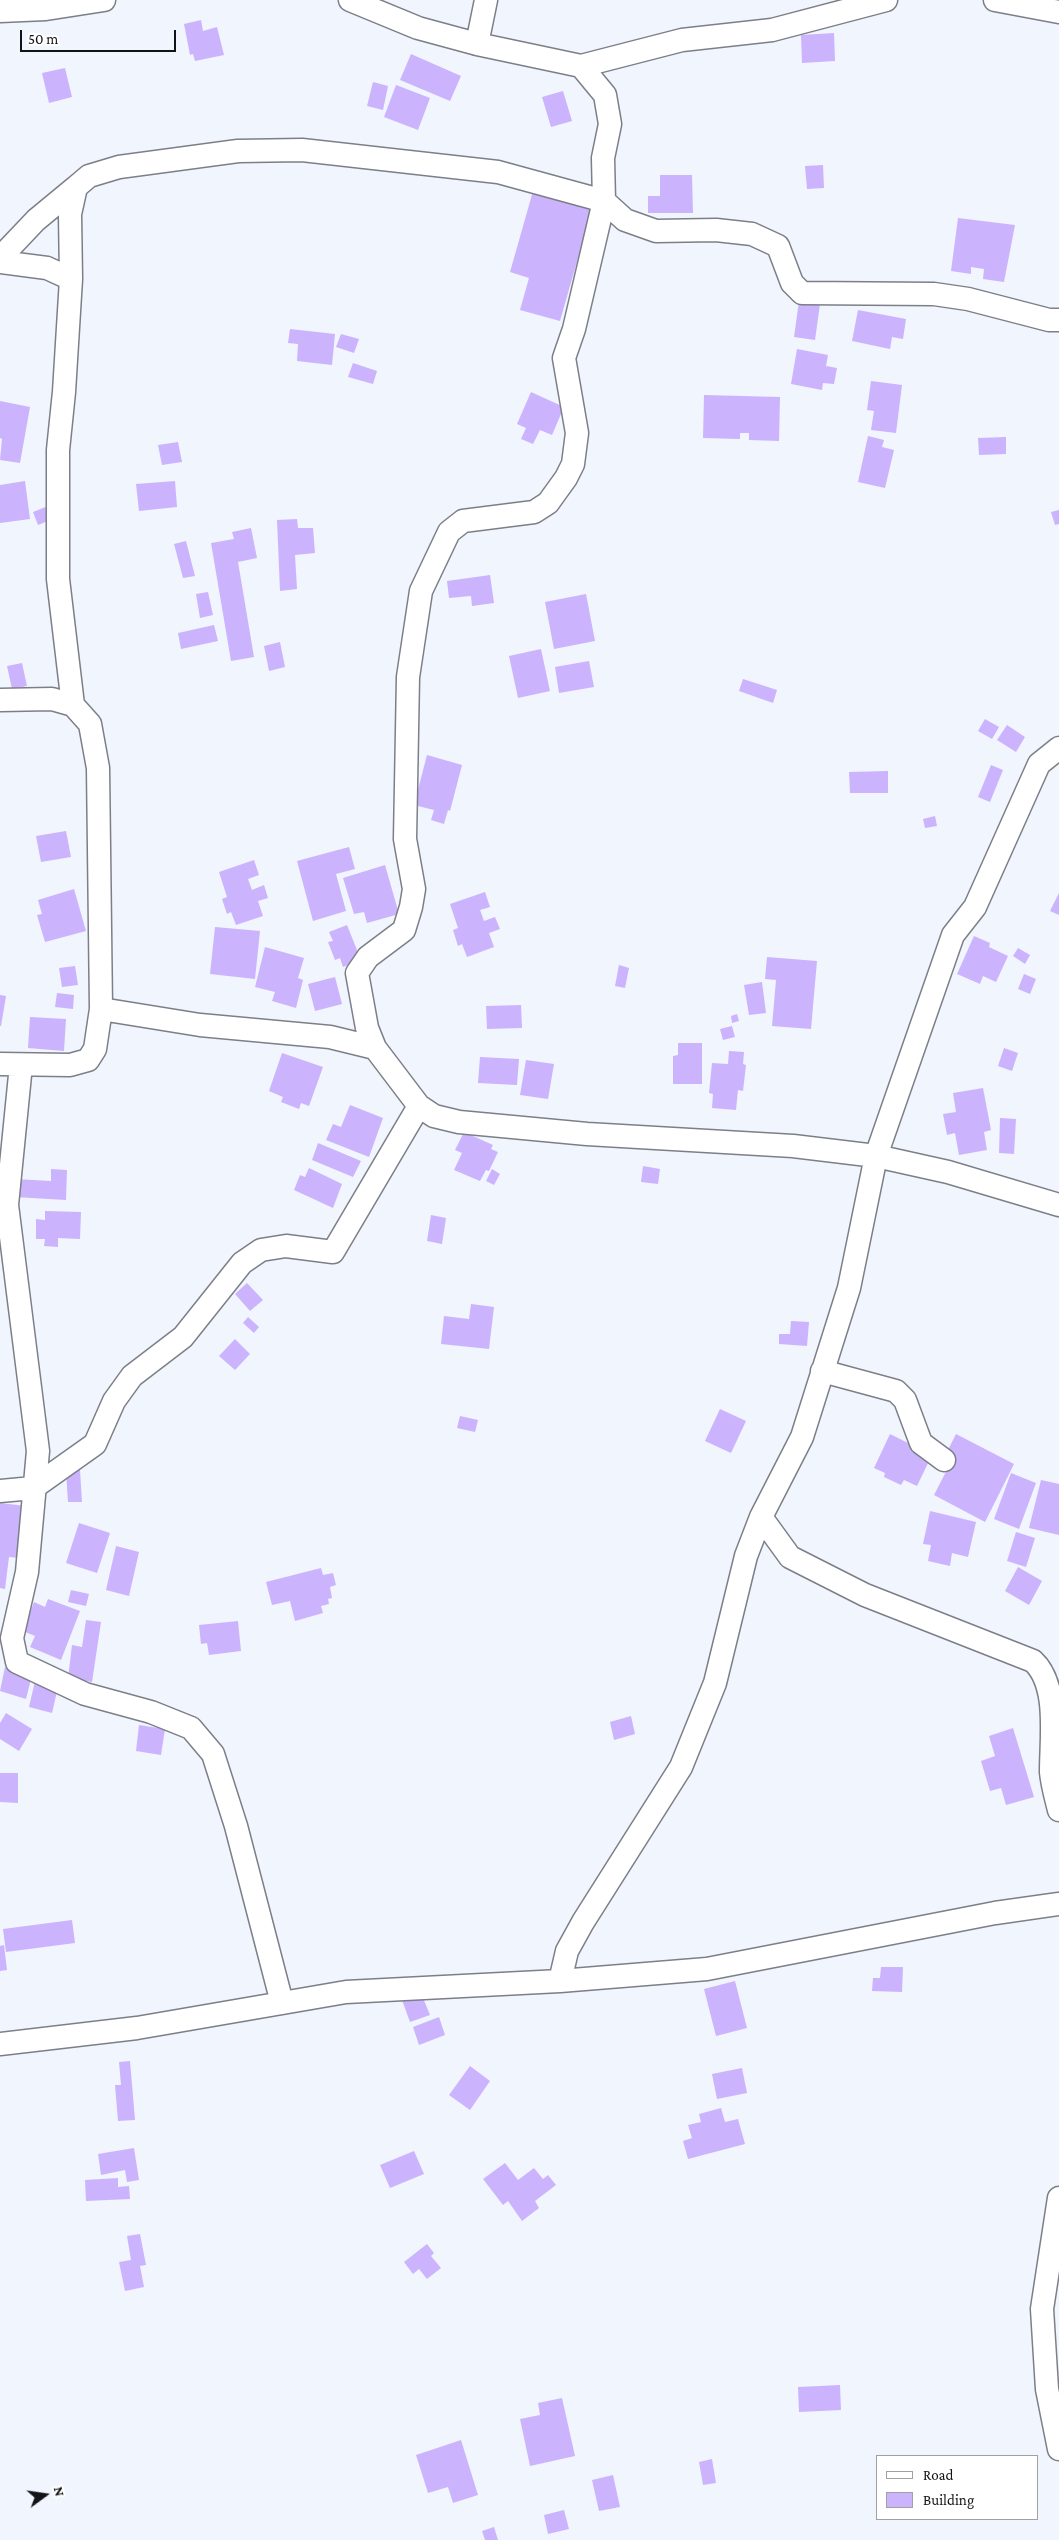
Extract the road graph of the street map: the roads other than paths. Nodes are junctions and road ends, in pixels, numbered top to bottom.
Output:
1 (104, 0) edge
2 (350, 0) edge
3 (486, 0) edge
4 (886, 0) edge
5 (995, 0) edge
6 (0, 12) edge
7 (1059, 12) edge
8 (477, 44) junction
9 (581, 66) junction
10 (76, 187) junction
11 (604, 201) junction
12 (0, 258) edge
13 (0, 262) edge
14 (71, 279) junction
15 (1059, 320) edge
16 (0, 700) edge
17 (73, 706) junction
18 (1059, 748) edge
19 (101, 1009) junction
20 (375, 1048) junction
21 (10, 1064) edge
22 (419, 1106) junction
23 (876, 1156) junction
24 (1059, 1205) edge
25 (822, 1370) junction
26 (944, 1460) dead end
27 (34, 1488) junction
28 (0, 1491) edge
29 (762, 1517) junction
30 (1059, 1810) edge
31 (1059, 1904) edge
32 (560, 1981) junction
33 (282, 2003) junction
34 (0, 2044) edge
35 (1059, 2198) edge
36 (1059, 2450) edge

1 - 6 street
2 - 8 street
3 - 8 street
4 - 9 street
5 - 7 street
8 - 9 street
9 - 11 street
10 - 11 street
10 - 12 street
10 - 14 street
11 - 15 street
11 - 20 street
13 - 14 street
14 - 17 street
16 - 17 street
17 - 19 street
18 - 23 street
19 - 20 street
19 - 21 street
20 - 22 street
21 - 27 street
22 - 23 street
22 - 27 street
23 - 24 street
23 - 25 street
25 - 26 street
25 - 29 street
27 - 28 street
27 - 33 street
29 - 30 street
29 - 32 street
31 - 32 street
32 - 33 street
33 - 34 street
35 - 36 street

